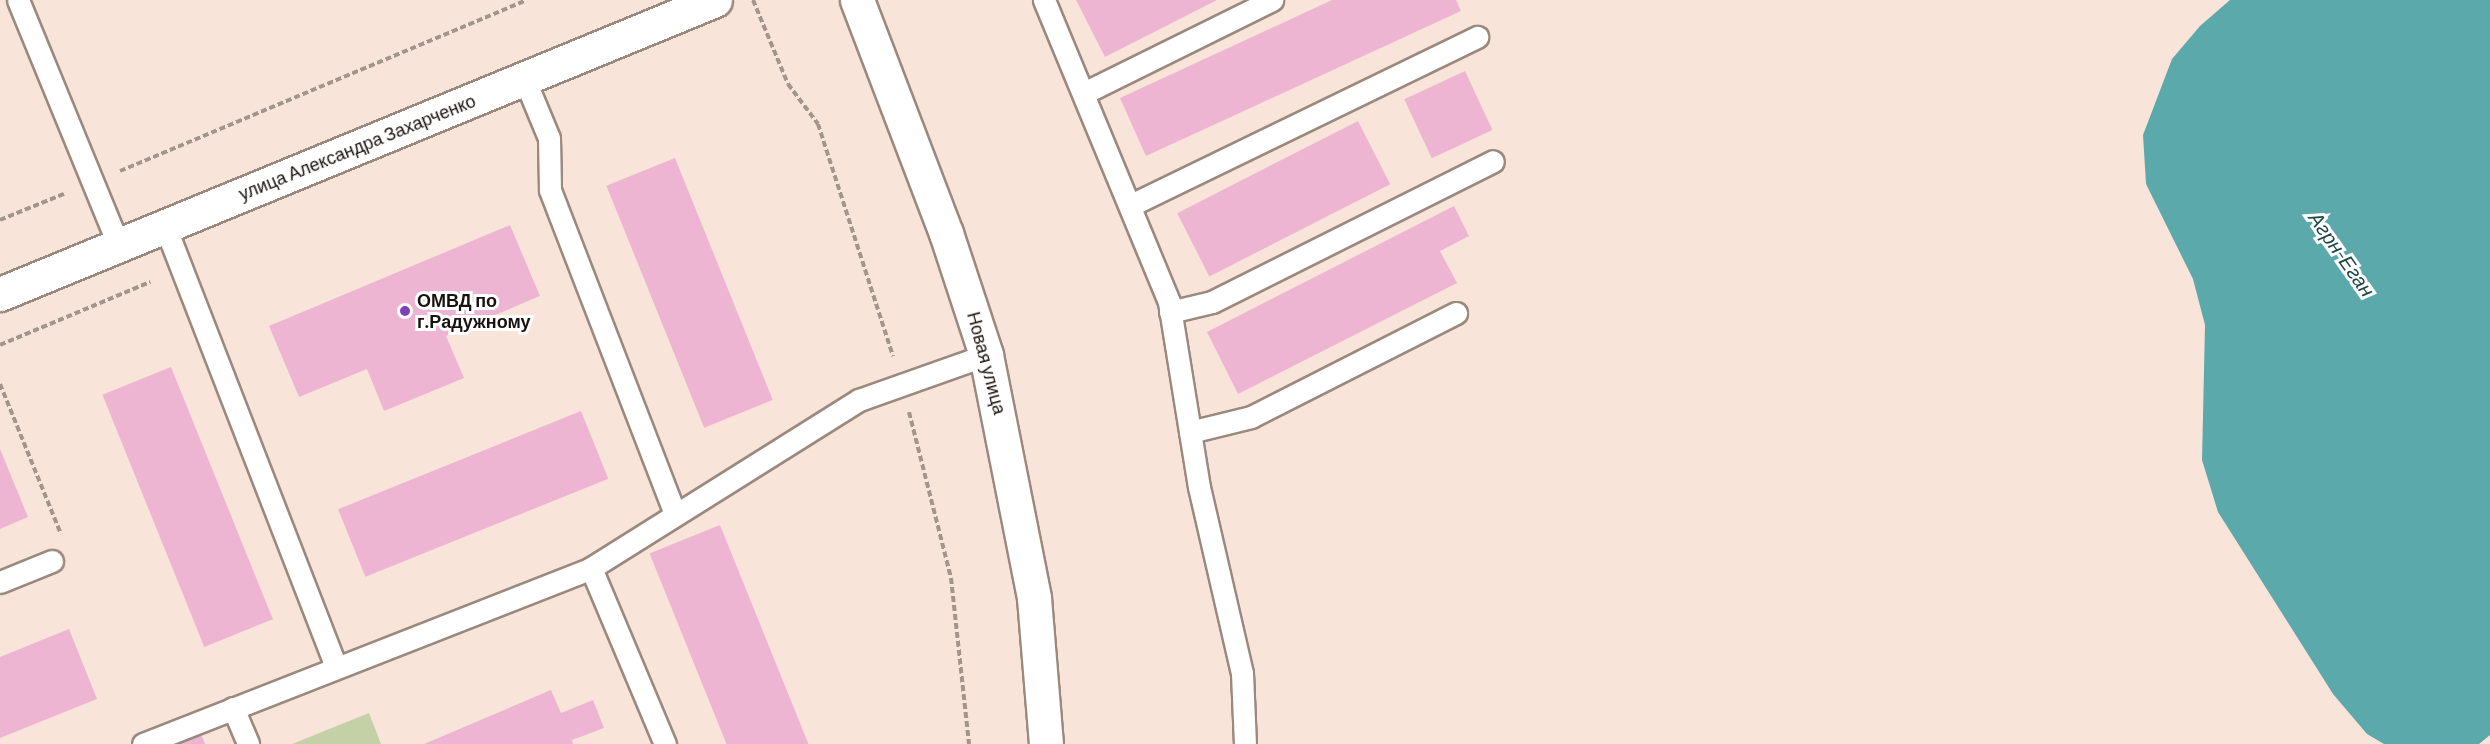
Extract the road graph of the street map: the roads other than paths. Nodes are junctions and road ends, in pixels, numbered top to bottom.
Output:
1 (18, 0) edge
2 (715, 0) edge
3 (857, 0) edge
4 (1044, 0) edge
5 (1272, 0) edge
6 (1477, 37) dead end
7 (524, 78) junction
8 (1084, 93) junction
9 (1493, 161) dead end
10 (1131, 205) junction
11 (165, 226) junction
12 (118, 244) junction
13 (0, 294) edge
14 (1170, 312) junction
15 (1456, 313) dead end
16 (986, 355) junction
17 (1190, 432) junction
18 (675, 514) junction
19 (52, 561) road end
20 (591, 568) junction
21 (0, 582) edge
22 (336, 667) junction
23 (233, 708) junction
24 (143, 744) edge
25 (248, 744) edge
26 (665, 744) edge
27 (1047, 744) edge
28 (1245, 744) edge

1 - 12 lane
2 - 7 street, улица Александра Захарченко
3 - 16 street, Новая улица
4 - 8 lane
5 - 8 lane
6 - 10 lane
7 - 11 street, улица Александра Захарченко
7 - 18 lane
8 - 10 lane
9 - 14 lane
10 - 14 lane
11 - 12 street, улица Александра Захарченко
11 - 22 lane
12 - 13 street, улица Александра Захарченко
14 - 17 lane
15 - 17 lane
16 - 18 lane
16 - 27 street, Новая улица
17 - 28 lane
18 - 20 lane
19 - 21 lane
20 - 22 lane
20 - 26 lane
22 - 23 lane
23 - 24 lane
23 - 25 lane

